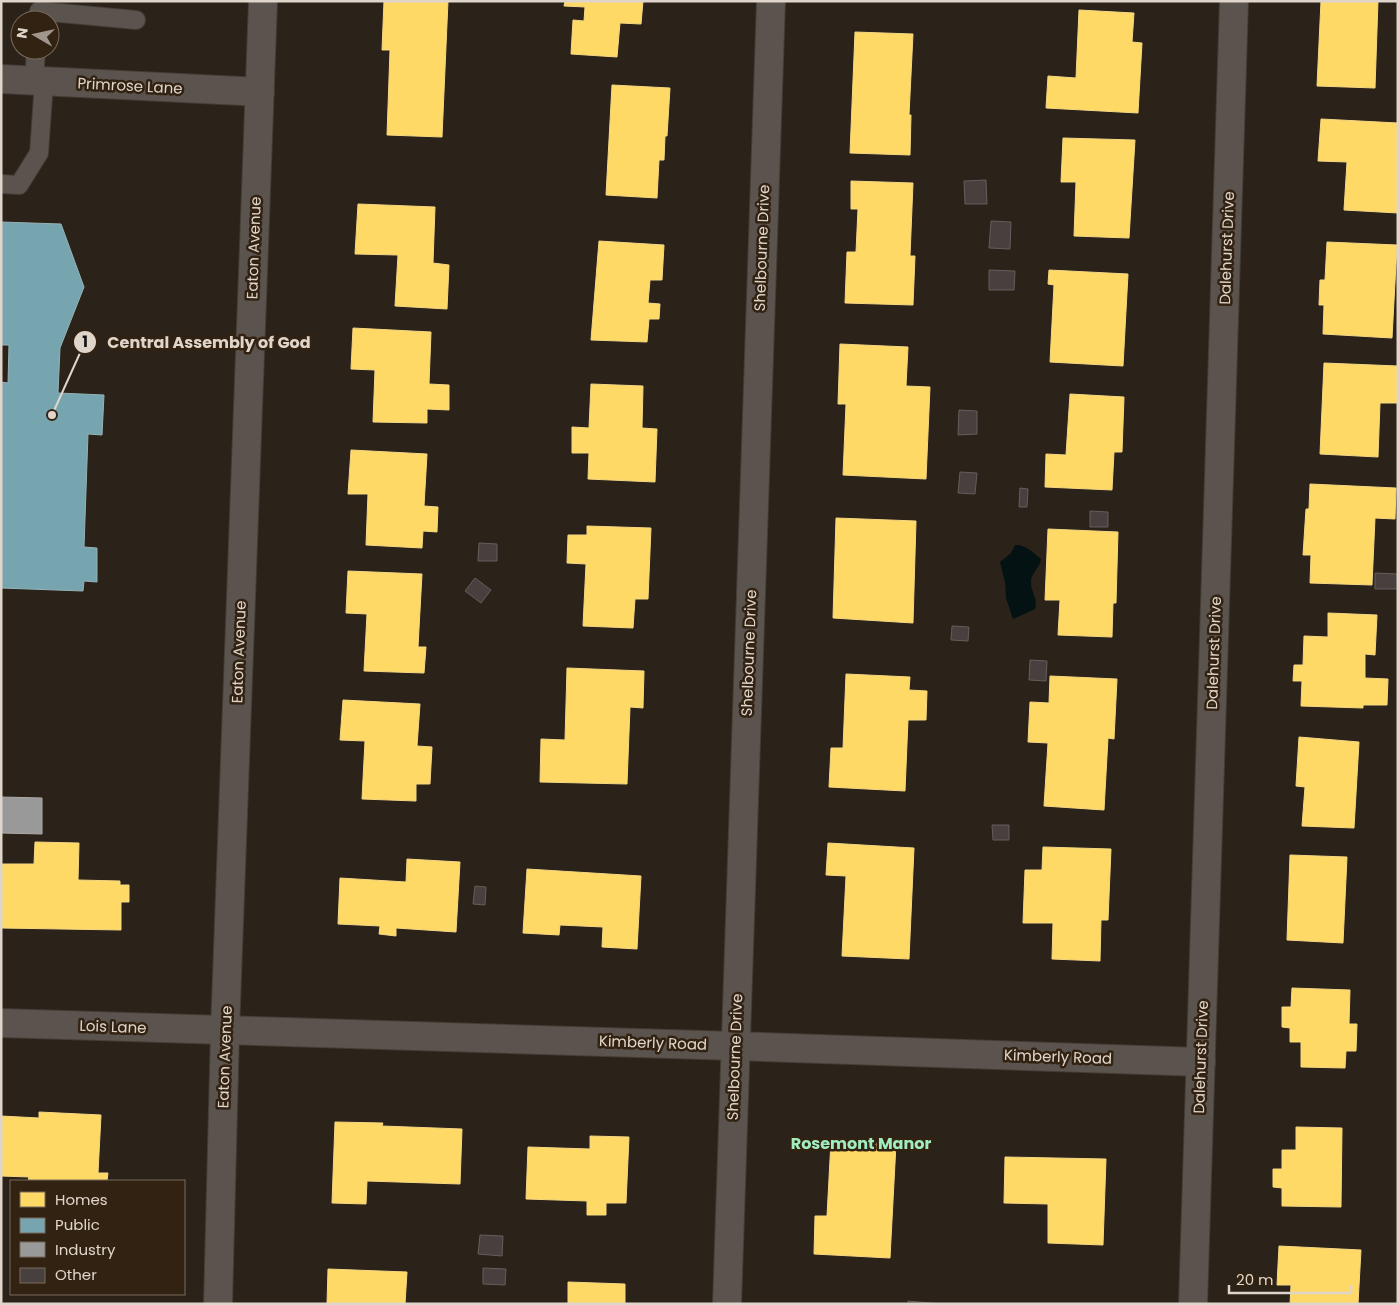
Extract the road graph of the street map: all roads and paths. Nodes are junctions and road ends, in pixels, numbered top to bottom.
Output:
1 (263, 1) edge
2 (770, 1) edge
3 (1234, 1) edge
4 (60, 13) edge
5 (136, 20) dead end
6 (37, 60) edge
7 (1, 80) edge
8 (39, 81) junction
9 (260, 92) junction
10 (1, 184) edge
11 (1, 1023) edge
12 (226, 1031) junction
13 (735, 1046) junction
14 (1201, 1062) junction
15 (218, 1304) edge
16 (727, 1304) edge
17 (1193, 1304) edge

1 - 9 street, Eaton Avenue
2 - 13 street, Shelbourne Drive
3 - 14 street, Dalehurst Drive
4 - 5 lane
6 - 8 lane
7 - 8 street, Primrose Lane
8 - 9 street, Primrose Lane
8 - 10 lane
9 - 12 street, Eaton Avenue
11 - 12 street, Lois Lane
12 - 13 street, Kimberly Road
12 - 15 street, Eaton Avenue
13 - 14 street, Kimberly Road
13 - 16 street, Shelbourne Drive
14 - 17 street, Dalehurst Drive

